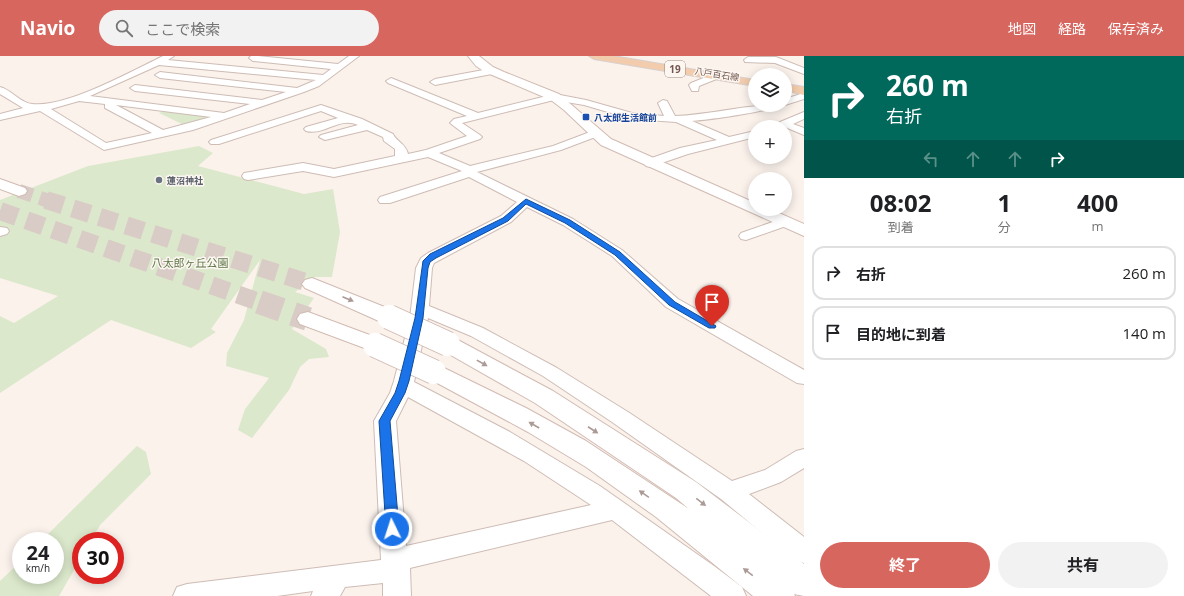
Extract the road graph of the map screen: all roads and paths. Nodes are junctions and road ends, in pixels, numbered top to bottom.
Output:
1 (170, 56) edge
2 (200, 56) edge
3 (293, 56) edge
4 (354, 56) edge
5 (473, 56) edge
6 (594, 56) edge
7 (609, 56) edge
8 (242, 57) dead end
9 (748, 60) dead end
10 (284, 61) junction
11 (158, 62) junction
12 (183, 64) junction
13 (340, 67) junction
14 (232, 69) junction
15 (494, 71) junction
16 (804, 71) edge
17 (266, 72) junction
18 (160, 76) junction
19 (716, 76) junction
20 (325, 78) junction
21 (748, 80) edge
22 (748, 80) edge
23 (211, 81) junction
24 (391, 81) dead end
25 (435, 82) dead end
26 (792, 87) edge
27 (695, 89) dead end
28 (804, 89) edge
29 (0, 90) edge
30 (301, 90) junction
31 (128, 91) junction
32 (188, 94) junction
33 (804, 96) edge
34 (79, 98) junction
35 (557, 98) junction
36 (103, 101) junction
37 (792, 101) edge
38 (264, 103) junction
39 (663, 103) dead end
40 (41, 107) junction
41 (792, 107) edge
42 (162, 108) junction
43 (748, 108) edge
44 (804, 112) edge
45 (804, 115) edge
46 (227, 116) junction
47 (477, 116) junction
48 (0, 117) edge
49 (349, 118) junction
50 (675, 119) junction
51 (792, 120) edge
52 (368, 126) junction
53 (792, 128) edge
54 (310, 129) dead end
55 (253, 130) junction
56 (804, 132) edge
57 (162, 134) junction
58 (594, 134) junction
59 (748, 136) edge
60 (325, 137) dead end
61 (727, 140) junction
62 (179, 141) dead end
63 (215, 142) dead end
64 (429, 153) junction
65 (401, 159) junction
66 (650, 163) junction
67 (470, 172) junction
68 (248, 176) dead end
69 (0, 184) edge
70 (19, 192) tunnel mouth
71 (384, 200) dead end
72 (526, 201) junction
73 (748, 206) edge
74 (771, 216) edge
75 (784, 222) junction
76 (804, 231) edge
77 (746, 236) dead end
78 (312, 284) tunnel mouth
79 (420, 309) junction
80 (308, 319) tunnel mouth
81 (804, 378) edge
82 (403, 385) junction
83 (804, 457) edge
84 (729, 492) junction
85 (616, 510) junction
86 (804, 552) edge
87 (396, 565) junction
88 (804, 583) edge
89 (331, 586) edge
90 (187, 596) edge
91 (397, 596) edge
92 (732, 596) edge
93 (778, 596) edge

1 - 11 street
2 - 12 street
3 - 10 street
4 - 13 street
5 - 15 street
6 - 19 main road, 八戸百石線 / 19
7 - 22 main road, 八戸百石線 / 19
8 - 10 street
9 - 16 street
10 - 13 street
10 - 17 street
11 - 12 street
11 - 34 street
12 - 14 street
12 - 18 street
13 - 20 street
14 - 17 street
14 - 23 street
15 - 25 street
15 - 35 street
17 - 20 street
18 - 23 street
18 - 31 street
19 - 21 main road, 八戸百石線 / 19
19 - 27 street
20 - 30 street
23 - 30 street
23 - 32 street
24 - 47 street
26 - 28 main road
29 - 40 street
30 - 38 street
31 - 32 street
31 - 36 street
32 - 38 street
32 - 42 street
33 - 37 street
34 - 36 street
34 - 40 street
35 - 47 street
35 - 50 street
35 - 58 street
36 - 42 street
36 - 57 street
38 - 46 street
39 - 50 street
40 - 48 street
40 - 57 street
41 - 44 street
42 - 46 street
43 - 50 street
45 - 51 street
46 - 57 street
47 - 64 street
49 - 52 street
49 - 54 street
49 - 55 street
50 - 61 street
52 - 60 street
52 - 65 street
53 - 56 street
55 - 62 street
55 - 63 street
58 - 66 street
58 - 67 street
59 - 61 street
61 - 66 street
64 - 65 street
64 - 67 street
65 - 68 street
66 - 73 street
67 - 71 street
67 - 72 street
69 - 70 street
72 - 79 street
72 - 81 street
74 - 75 street
75 - 76 street
75 - 77 street
78 -> 88 street, bridge
79 - 82 street
79 - 84 street
93 -> 80 street, bridge
82 - 85 street
82 - 87 street
83 - 84 street
84 - 86 street
85 - 87 street
85 - 92 street
87 - 89 street
87 - 91 street
89 - 90 street

